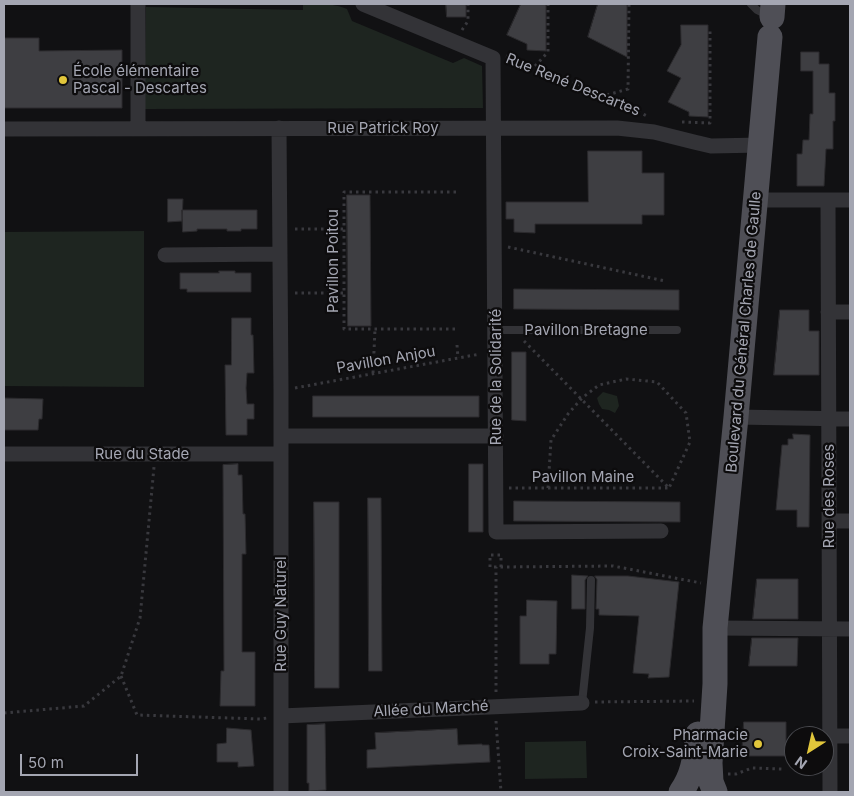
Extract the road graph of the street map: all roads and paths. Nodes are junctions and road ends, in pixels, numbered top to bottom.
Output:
1 (138, 4) edge
2 (363, 4) edge
3 (468, 4) edge
4 (548, 4) edge
5 (629, 4) edge
6 (751, 4) edge
7 (772, 15) edge
8 (710, 31) dead end
9 (456, 42) junction
10 (493, 58) junction
11 (536, 66) junction
12 (607, 96) junction
13 (138, 128) junction
14 (279, 128) junction
15 (494, 128) junction
16 (4, 129) edge
17 (671, 129) junction
18 (761, 145) junction
19 (456, 192) dead end
20 (756, 200) junction
21 (828, 200) junction
22 (850, 200) edge
23 (280, 229) junction
24 (344, 229) junction
25 (495, 244) junction
26 (280, 254) junction
27 (165, 255) dead end
28 (665, 281) dead end
29 (280, 293) junction
30 (344, 293) junction
31 (828, 312) junction
32 (850, 312) edge
33 (375, 329) junction
34 (456, 329) dead end
35 (496, 330) junction
36 (677, 330) dead end
37 (457, 345) dead end
38 (496, 351) junction
39 (458, 358) junction
40 (373, 374) junction
41 (281, 390) junction
42 (582, 398) junction
43 (736, 417) junction
44 (829, 419) junction
45 (850, 419) edge
46 (281, 436) junction
47 (496, 436) junction
48 (4, 454) edge
49 (155, 454) junction
50 (281, 454) junction
51 (496, 488) junction
52 (548, 488) junction
53 (669, 488) junction
54 (829, 521) junction
55 (850, 521) edge
56 (661, 531) dead end
57 (496, 567) junction
58 (501, 567) junction
59 (591, 580) dead end
60 (719, 587) junction
61 (715, 628) junction
62 (829, 629) junction
63 (850, 629) edge
64 (120, 676) junction
65 (702, 701) junction
66 (582, 703) junction
67 (496, 706) junction
68 (4, 713) edge
69 (281, 716) junction
70 (830, 726) edge
71 (834, 736) edge
72 (850, 736) edge
73 (782, 768) dead end
74 (830, 776) edge
75 (721, 783) edge
76 (281, 792) edge
77 (501, 792) edge
78 (681, 792) edge
79 (830, 792) edge

1 - 13 street
2 - 9 street, Rue René Descartes
3 - 9 path
4 - 11 path
5 - 12 path
6 - 7 lane
7 - 18 main road, Boulevard du Général Charles de Gaulle
8 - 17 path
9 - 10 street, Rue René Descartes
10 - 11 path, Rue René Descartes
10 - 15 street, Rue de la Solidarité
11 - 12 path, Rue René Descartes
12 - 17 path, Rue René Descartes
13 - 14 street, Rue Patrick Roy
13 - 16 street, Rue Patrick Roy
14 - 15 street, Rue Patrick Roy
14 - 23 street, Rue Guy Naturel
15 - 17 street, Rue Patrick Roy
15 - 25 street, Rue de la Solidarité
17 - 18 street, Rue Patrick Roy
18 - 20 main road, Boulevard du Général Charles de Gaulle
19 - 24 path, Pavillon Poitou
20 - 21 street
20 - 43 main road, Boulevard du Général Charles de Gaulle
21 - 22 street
21 - 31 street, Rue des Roses
23 - 24 path
23 - 26 street, Rue Guy Naturel
24 - 30 path, Pavillon Poitou
25 - 28 path
25 - 35 street, Rue de la Solidarité
26 - 27 street
26 - 29 street, Rue Guy Naturel
29 - 30 path
29 - 41 street, Rue Guy Naturel
30 - 33 path, Pavillon Poitou
31 - 32 street
31 - 44 street, Rue des Roses
33 - 34 path
33 - 40 path
35 - 36 lane, Pavillon Bretagne
35 - 38 street, Rue de la Solidarité
35 - 42 path
37 - 39 path
38 - 39 path, Pavillon Anjou
38 - 47 street, Rue de la Solidarité
39 - 40 path, Pavillon Anjou
40 - 41 path, Pavillon Anjou
41 - 46 street, Rue Guy Naturel
42 - 52 path
42 - 53 path
42 - 53 path
43 - 44 street
43 - 60 main road, Boulevard du Général Charles de Gaulle
44 - 45 street
44 - 54 street, Rue des Roses
46 - 47 street
46 - 50 street, Rue Guy Naturel
47 - 51 street, Rue de la Solidarité
48 - 49 street, Rue du Stade
49 - 50 street, Rue du Stade
49 - 64 path
50 - 69 street, Rue Guy Naturel
51 - 52 path, Pavillon Maine
51 - 56 street, Rue de la Solidarité
52 - 53 path, Pavillon Maine
54 - 55 street
54 - 62 street, Rue des Roses
57 - 58 path
57 - 58 path
57 - 67 path
58 - 60 path
59 - 66 lane
60 - 61 main road, Boulevard du Général Charles de Gaulle
61 - 62 street
61 - 65 main road, Boulevard du Général Charles de Gaulle
61 - 75 main road, Boulevard du Général Charles de Gaulle
62 - 63 street
62 - 70 street, Rue des Roses
64 - 68 path
64 - 69 path
65 - 66 path
65 - 78 main road, Boulevard du Général Charles de Gaulle
66 - 67 street, Allée du Marché
67 - 69 street, Allée du Marché
67 - 77 path
69 - 76 street, Rue Guy Naturel
71 - 72 street
73 - 75 path
74 - 79 street, Rue des Roses

